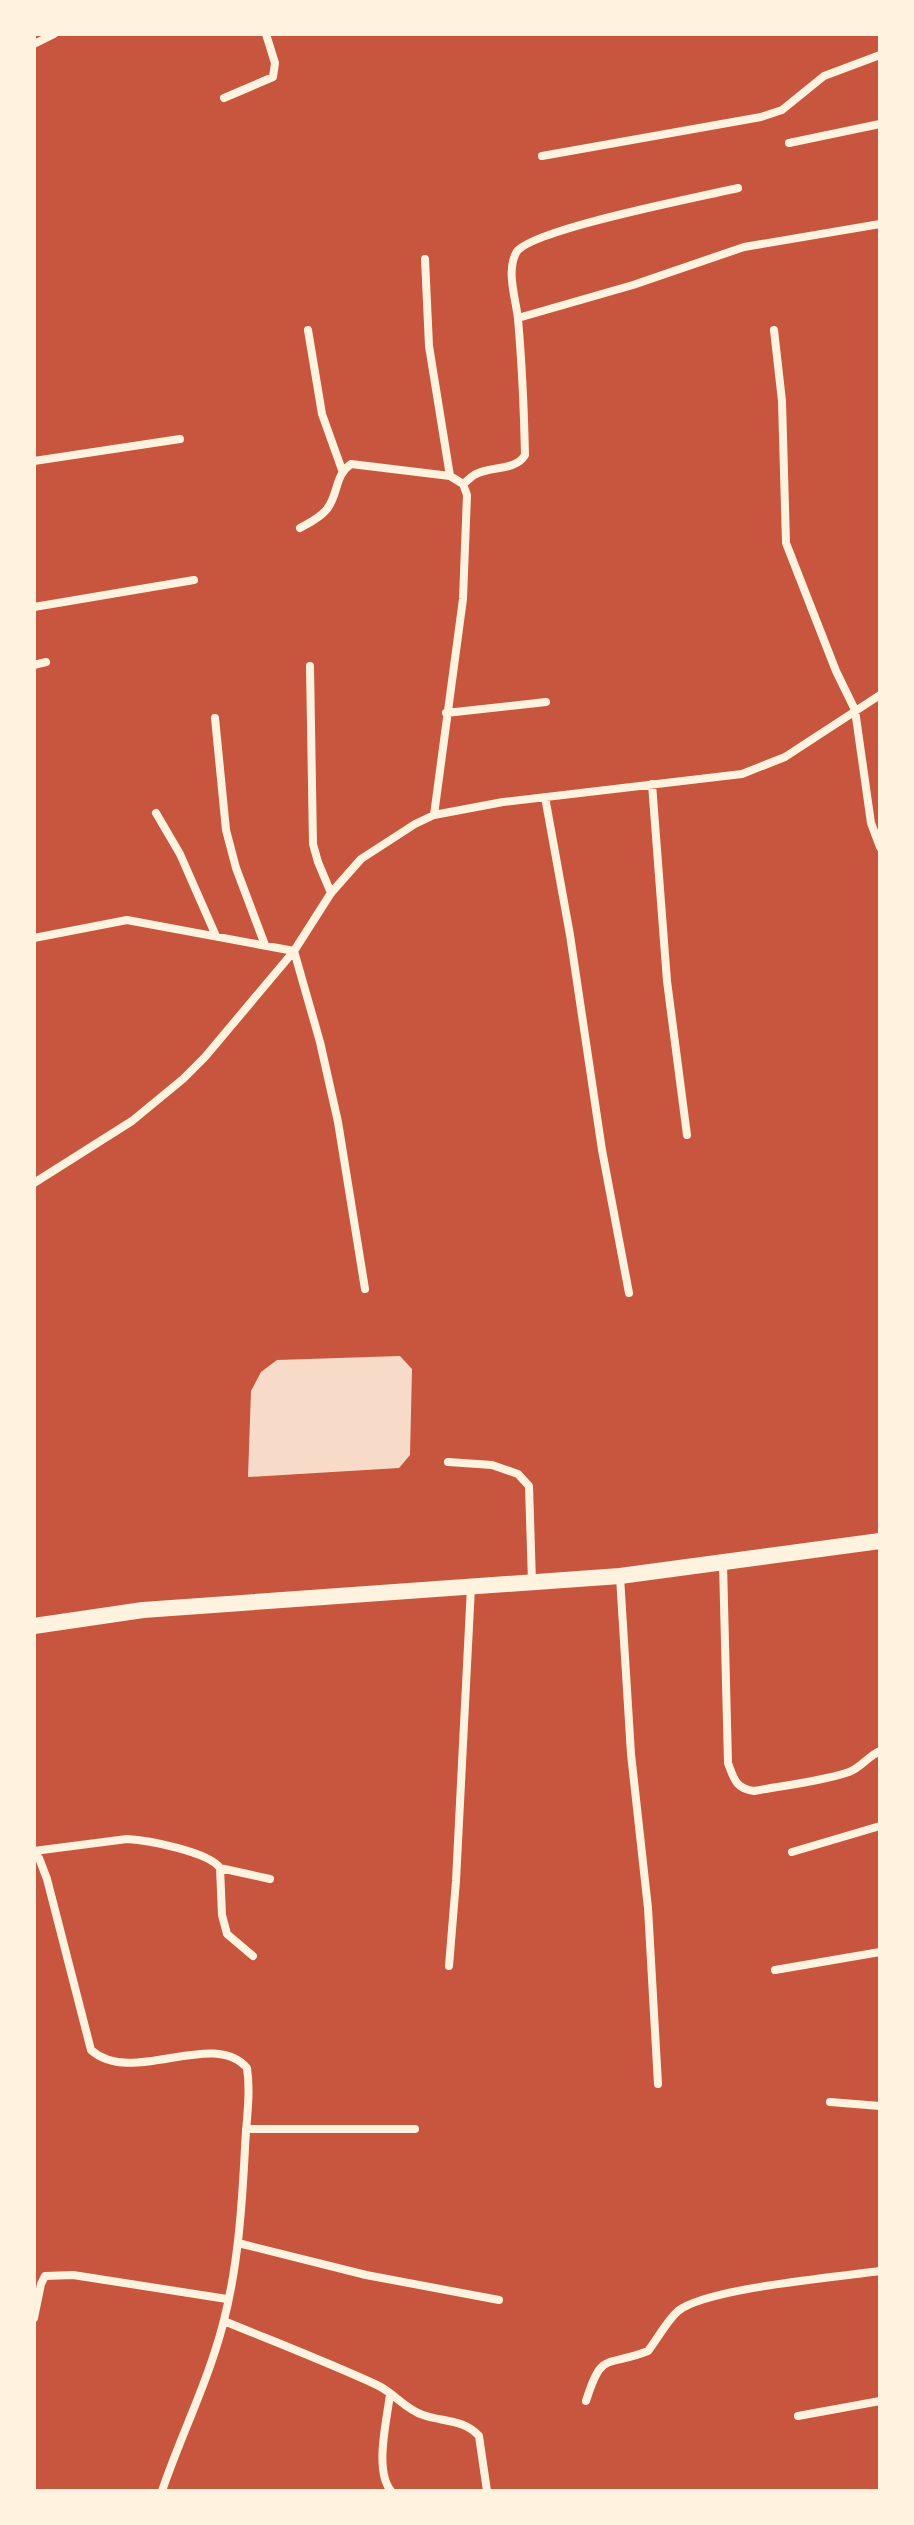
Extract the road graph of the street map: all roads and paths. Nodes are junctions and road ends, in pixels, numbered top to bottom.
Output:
1 (54, 34) edge
2 (266, 34) edge
3 (34, 44) edge
4 (880, 55) edge
5 (224, 98) dead end
6 (880, 124) edge
7 (789, 143) dead end
8 (542, 156) dead end
9 (738, 188) dead end
10 (880, 224) edge
11 (425, 259) dead end
12 (518, 318) junction
13 (308, 330) dead end
14 (774, 330) dead end
15 (180, 439) dead end
16 (34, 461) edge
17 (342, 470) junction
18 (450, 476) junction
19 (463, 484) junction
20 (300, 528) dead end
21 (194, 580) dead end
22 (34, 607) edge
23 (46, 662) dead end
24 (34, 665) edge
25 (310, 666) dead end
26 (880, 695) edge
27 (546, 702) dead end
28 (855, 710) junction
29 (446, 713) junction
30 (215, 718) dead end
31 (652, 784) junction
32 (545, 797) junction
33 (156, 813) dead end
34 (434, 815) junction
35 (880, 847) edge
36 (331, 893) junction
37 (216, 936) junction
38 (34, 938) edge
39 (265, 945) junction
40 (294, 951) junction
41 (687, 1135) dead end
42 (34, 1183) edge
43 (365, 1289) dead end
44 (629, 1293) dead end
45 (448, 1462) dead end
46 (880, 1541) edge
47 (723, 1563) junction
48 (620, 1576) junction
49 (532, 1582) junction
50 (471, 1587) junction
51 (34, 1626) edge
52 (880, 1751) edge
53 (880, 1826) edge
54 (34, 1852) edge
55 (792, 1852) dead end
56 (220, 1868) junction
57 (270, 1879) dead end
58 (880, 1952) edge
59 (253, 1956) dead end
60 (449, 1966) dead end
61 (775, 1970) dead end
62 (658, 2084) dead end
63 (830, 2102) dead end
64 (880, 2106) edge
65 (246, 2129) junction
66 (415, 2129) dead end
67 (238, 2243) junction
68 (880, 2271) edge
69 (227, 2299) junction
70 (499, 2300) dead end
71 (34, 2318) edge
72 (224, 2321) junction
73 (390, 2394) junction
74 (586, 2401) dead end
75 (880, 2401) edge
76 (798, 2416) dead end
77 (162, 2491) edge
78 (391, 2491) edge
79 (487, 2491) edge

1 - 3 street
2 - 5 street
4 - 8 street
6 - 7 street
9 - 12 street
10 - 12 street
11 - 18 street
12 - 19 street
13 - 17 street
14 - 28 street
15 - 16 street
17 - 18 street
17 - 20 street
18 - 19 street
19 - 29 street
21 - 22 street
23 - 24 street
25 - 36 street
26 - 28 street
27 - 29 street
28 - 31 street
28 - 35 street
29 - 34 street
30 - 39 street
31 - 32 street
31 - 41 street
32 - 34 street
32 - 44 street
33 - 37 street
34 - 36 street
36 - 40 street
37 - 38 street
37 - 39 street
39 - 40 street
40 - 42 street
40 - 43 street
45 - 49 street
46 - 47 main road
47 - 48 main road
47 - 52 street
48 - 49 main road
48 - 62 street
49 - 50 main road
50 - 51 main road
50 - 60 street
53 - 55 street
54 - 56 street
54 - 65 street
56 - 57 street
56 - 59 street
58 - 61 street
63 - 64 street
65 - 66 street
65 - 67 street
67 - 69 street
67 - 70 street
68 - 74 street
69 - 71 street
69 - 72 street
72 - 73 street
72 - 77 street
73 - 78 street
73 - 79 street
75 - 76 street

